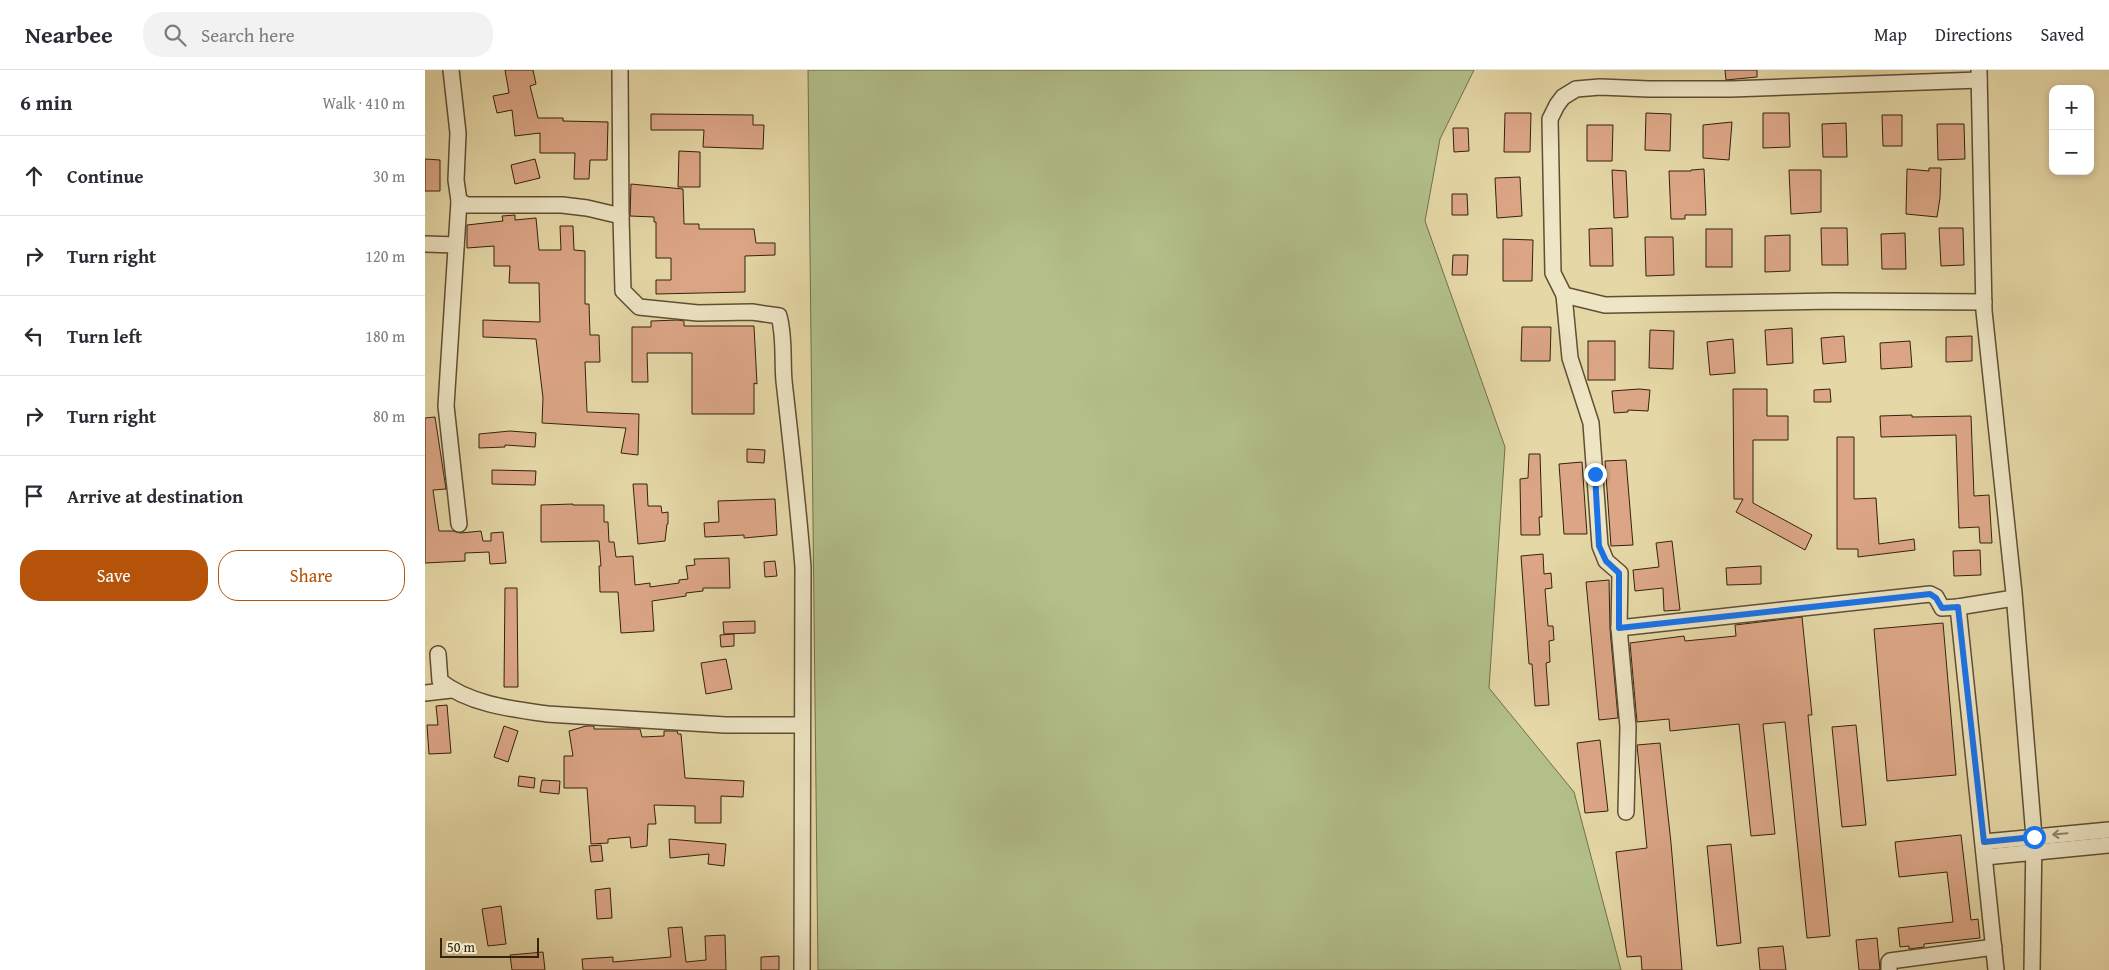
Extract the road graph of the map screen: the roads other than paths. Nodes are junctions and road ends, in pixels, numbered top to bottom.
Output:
1 (451, 70) edge
2 (620, 70) edge
3 (1979, 75) edge
4 (459, 201) junction
5 (621, 216) junction
6 (425, 244) edge
7 (456, 245) junction
8 (1564, 295) junction
9 (1984, 302) junction
10 (459, 524) dead end
11 (2014, 598) junction
12 (1958, 607) junction
13 (1619, 628) junction
14 (438, 654) dead end
15 (451, 690) junction
16 (425, 693) edge
17 (802, 725) junction
18 (1626, 812) dead end
19 (2109, 830) edge
20 (2034, 837) junction
21 (2109, 845) edge
22 (1985, 849) junction
23 (2035, 852) junction
24 (1994, 947) junction
25 (802, 970) edge
26 (1889, 970) edge
27 (1996, 970) edge
28 (2032, 970) edge

1 - 4 street
2 - 5 street
3 - 8 street
3 - 9 street
4 - 5 street
4 - 7 street
5 - 17 street
6 - 7 street
7 - 10 street
8 - 9 street
8 - 13 street
9 - 11 street
11 - 12 street
11 - 20 street
12 - 13 street
12 - 22 street
13 - 18 street
14 - 15 street
15 - 16 street
15 - 17 street
17 - 25 street
19 -> 20 street
20 - 22 street
20 - 23 street
21 - 23 street
22 - 23 street
22 - 24 street
23 - 28 street
24 - 26 street
24 - 27 street

